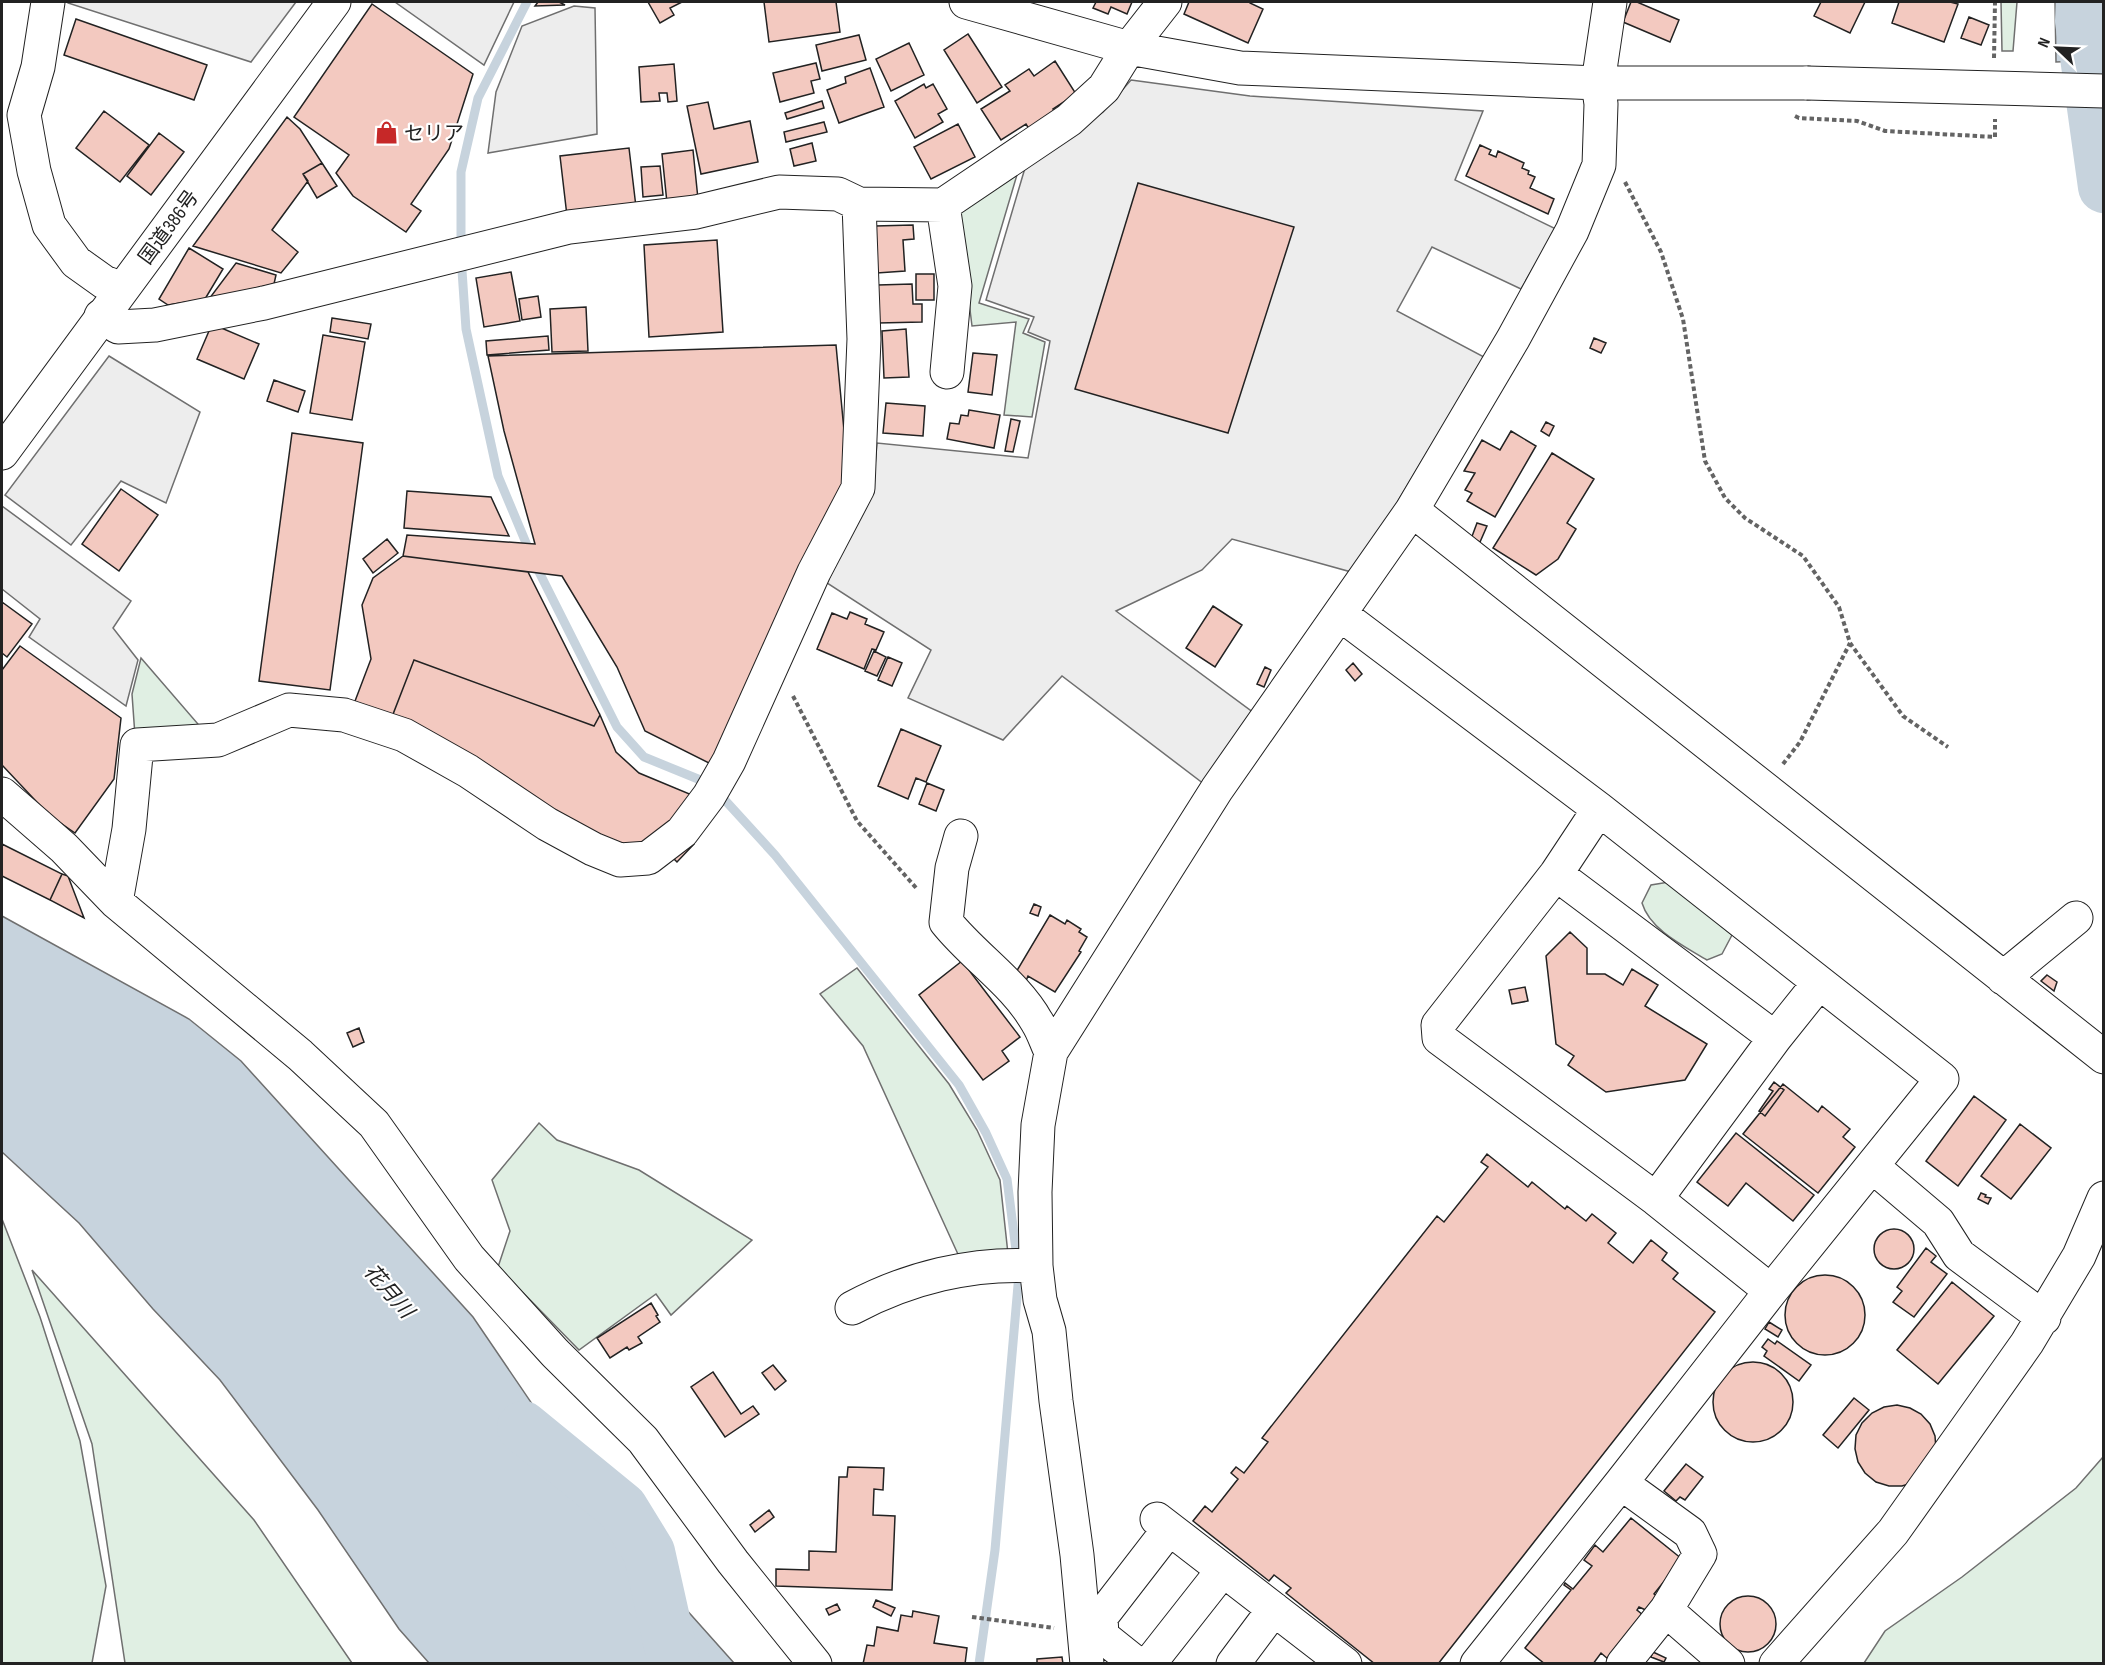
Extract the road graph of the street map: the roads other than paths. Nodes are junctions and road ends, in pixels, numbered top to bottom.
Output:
1 (48, 2) edge
2 (334, 2) edge
3 (966, 2) edge
4 (1165, 2) edge
5 (1610, 2) edge
6 (1129, 48) junction
7 (1598, 83) junction
8 (2103, 91) edge
9 (859, 204) junction
10 (943, 205) junction
11 (122, 290) junction
12 (101, 316) junction
13 (947, 372) dead end
14 (2, 453) edge
15 (1412, 510) junction
16 (1341, 614) junction
17 (2, 794) edge
18 (1599, 809) junction
19 (961, 836) dead end
20 (1556, 874) junction
21 (116, 902) junction
22 (2076, 918) dead end
23 (2003, 978) junction
24 (1820, 983) junction
25 (1775, 1038) junction
26 (1051, 1052) junction
27 (2103, 1057) edge
28 (1872, 1166) junction
29 (2103, 1198) edge
30 (1656, 1199) junction
31 (1025, 1265) junction
32 (1771, 1290) junction
33 (852, 1308) dead end
34 (2044, 1318) junction
35 (1622, 1483) junction
36 (1223, 1570) junction
37 (1274, 1609) junction
38 (1666, 1610) junction
39 (1085, 1648) edge
40 (1331, 1660) edge
41 (1481, 1662) edge
42 (815, 1664) edge
43 (1137, 1664) edge
44 (1149, 1664) edge
45 (1233, 1664) edge
46 (1623, 1664) edge
47 (1728, 1664) edge
48 (1776, 1664) edge

1 - 11 main road
2 - 11 main road, 国道386号
3 - 6 main road
4 - 6 main road
5 - 7 main road
6 - 7 main road
6 - 10 main road
7 - 8 main road, bridge
7 - 15 main road
9 - 10 main road
9 - 12 main road
9 - 21 main road
10 - 13 main road
11 - 12 main road, 国道386号
12 - 14 main road, 国道386号
15 - 16 main road
15 - 23 main road
16 - 18 main road
16 - 26 main road
17 - 21 main road
18 - 20 main road
18 - 24 main road
19 - 26 main road
20 - 25 main road
20 - 30 main road
21 - 42 main road
22 - 23 main road
23 - 27 main road
24 - 25 main road
24 - 28 main road
25 - 30 main road
26 - 31 main road
28 - 32 main road
28 - 34 main road
29 - 34 main road
30 - 32 main road
31 - 33 main road
31 - 39 main road
32 - 35 main road
34 - 48 main road
35 - 38 main road
35 - 41 main road
36 - 37 main road
36 - 43 main road
36 - 44 main road
37 - 40 main road
37 - 45 main road
38 - 46 main road
38 - 47 main road

